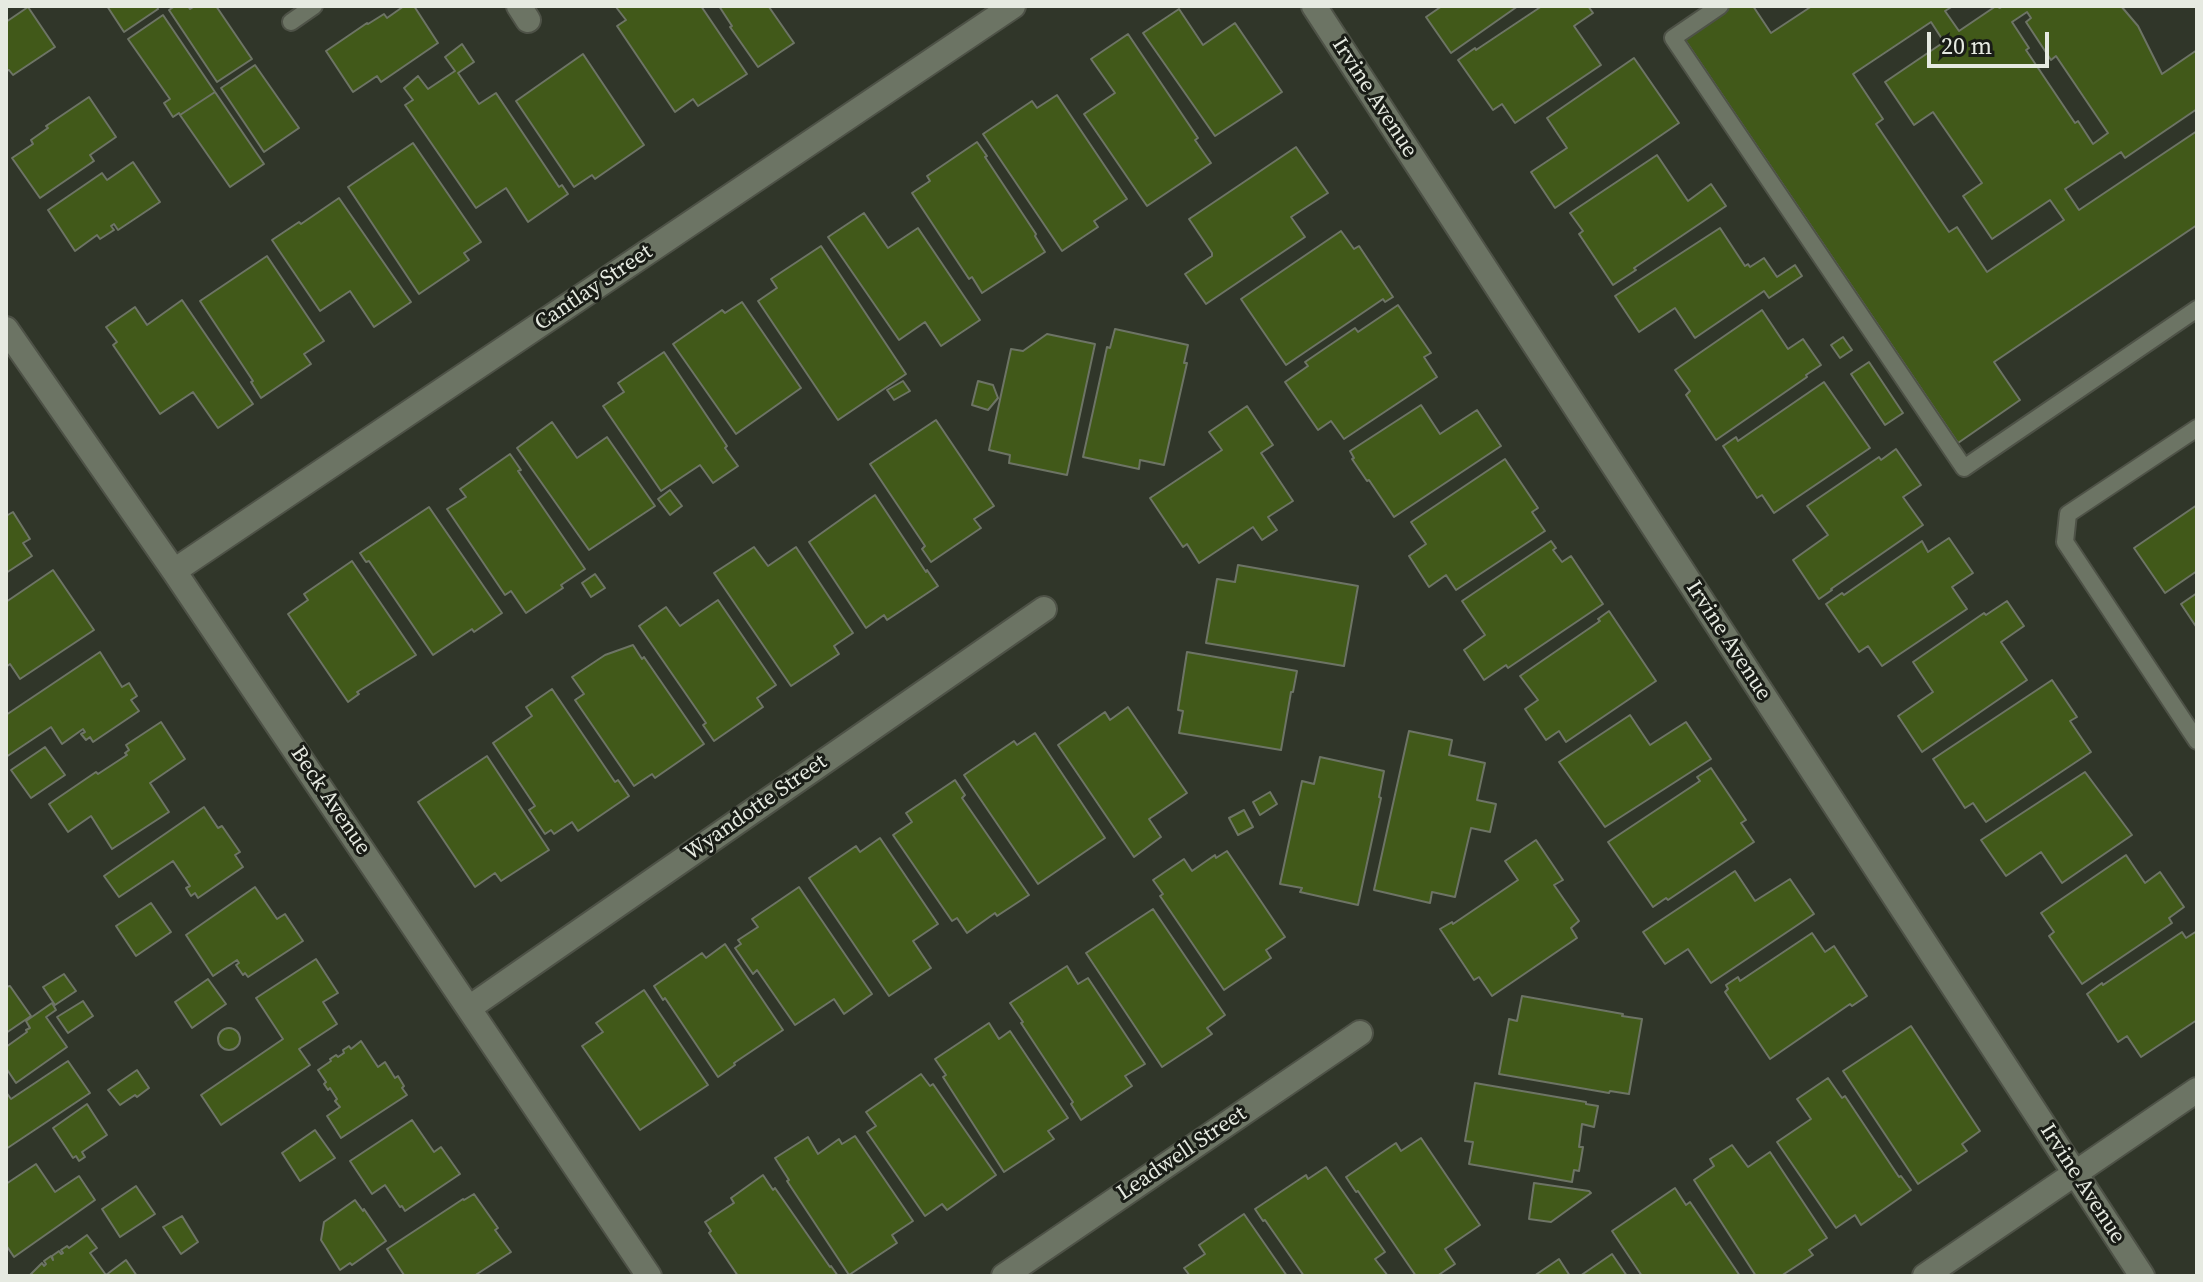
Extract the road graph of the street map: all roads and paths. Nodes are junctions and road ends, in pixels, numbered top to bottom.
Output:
1 (314, 6) edge
2 (1013, 6) edge
3 (1314, 6) edge
4 (1720, 6) edge
5 (291, 22) dead end
6 (2197, 309) edge
7 (6, 329) edge
8 (2197, 428) edge
9 (174, 571) junction
10 (1044, 609) dead end
11 (2197, 741) edge
12 (469, 1008) junction
13 (1360, 1033) dead end
14 (2197, 1090) edge
15 (2075, 1172) junction
16 (649, 1276) edge
17 (1004, 1276) edge
18 (1925, 1276) edge
19 (2142, 1276) edge

1 - 5 lane
2 - 9 street, Cantlay Street
3 - 15 street, Irvine Avenue
4 - 6 lane
7 - 9 street, Beck Avenue
8 - 11 lane
9 - 12 street, Beck Avenue
10 - 12 street, Wyandotte Street
12 - 16 street, Beck Avenue
13 - 17 street, Leadwell Street
14 - 15 street
15 - 18 street
15 - 19 street, Irvine Avenue

